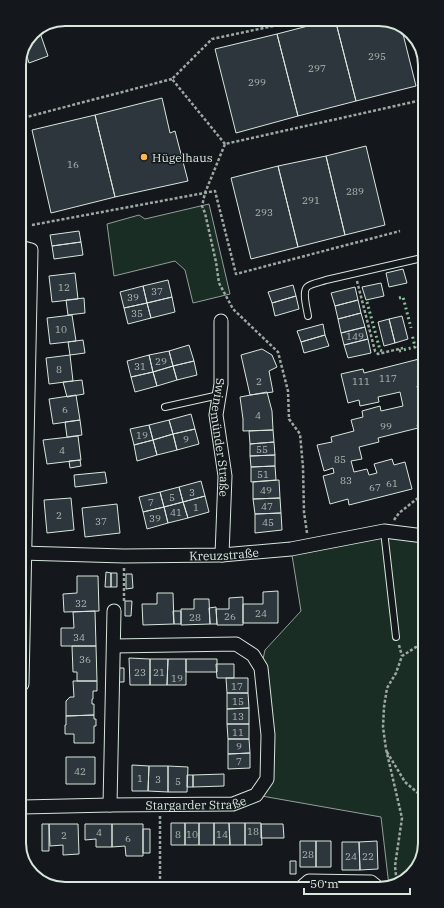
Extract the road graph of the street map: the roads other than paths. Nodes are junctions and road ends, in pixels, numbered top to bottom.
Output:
1 (26, 249) edge
2 (418, 259) edge
3 (308, 316) dead end
4 (221, 321) dead end
5 (26, 353) edge
6 (219, 395) junction
7 (165, 407) dead end
8 (384, 531) junction
9 (418, 535) edge
10 (26, 553) edge
11 (222, 555) junction
12 (119, 609) road end
13 (396, 637) dead end
14 (114, 646) junction
15 (110, 805) junction
16 (26, 807) edge
17 (308, 882) edge
18 (372, 882) edge

1 - 5 street
2 - 3 lane
4 - 6 street, Swinemünder Straße
6 - 7 lane
6 - 11 street, Swinemünder Straße
8 - 9 street, Kreuzstraße
8 - 11 street, Kreuzstraße
8 - 13 lane
10 - 11 street, Kreuzstraße
12 - 14 street
14 - 15 street
14 - 15 street, Stargarder Straße
15 - 16 street, Stargarder Straße
17 - 18 street

